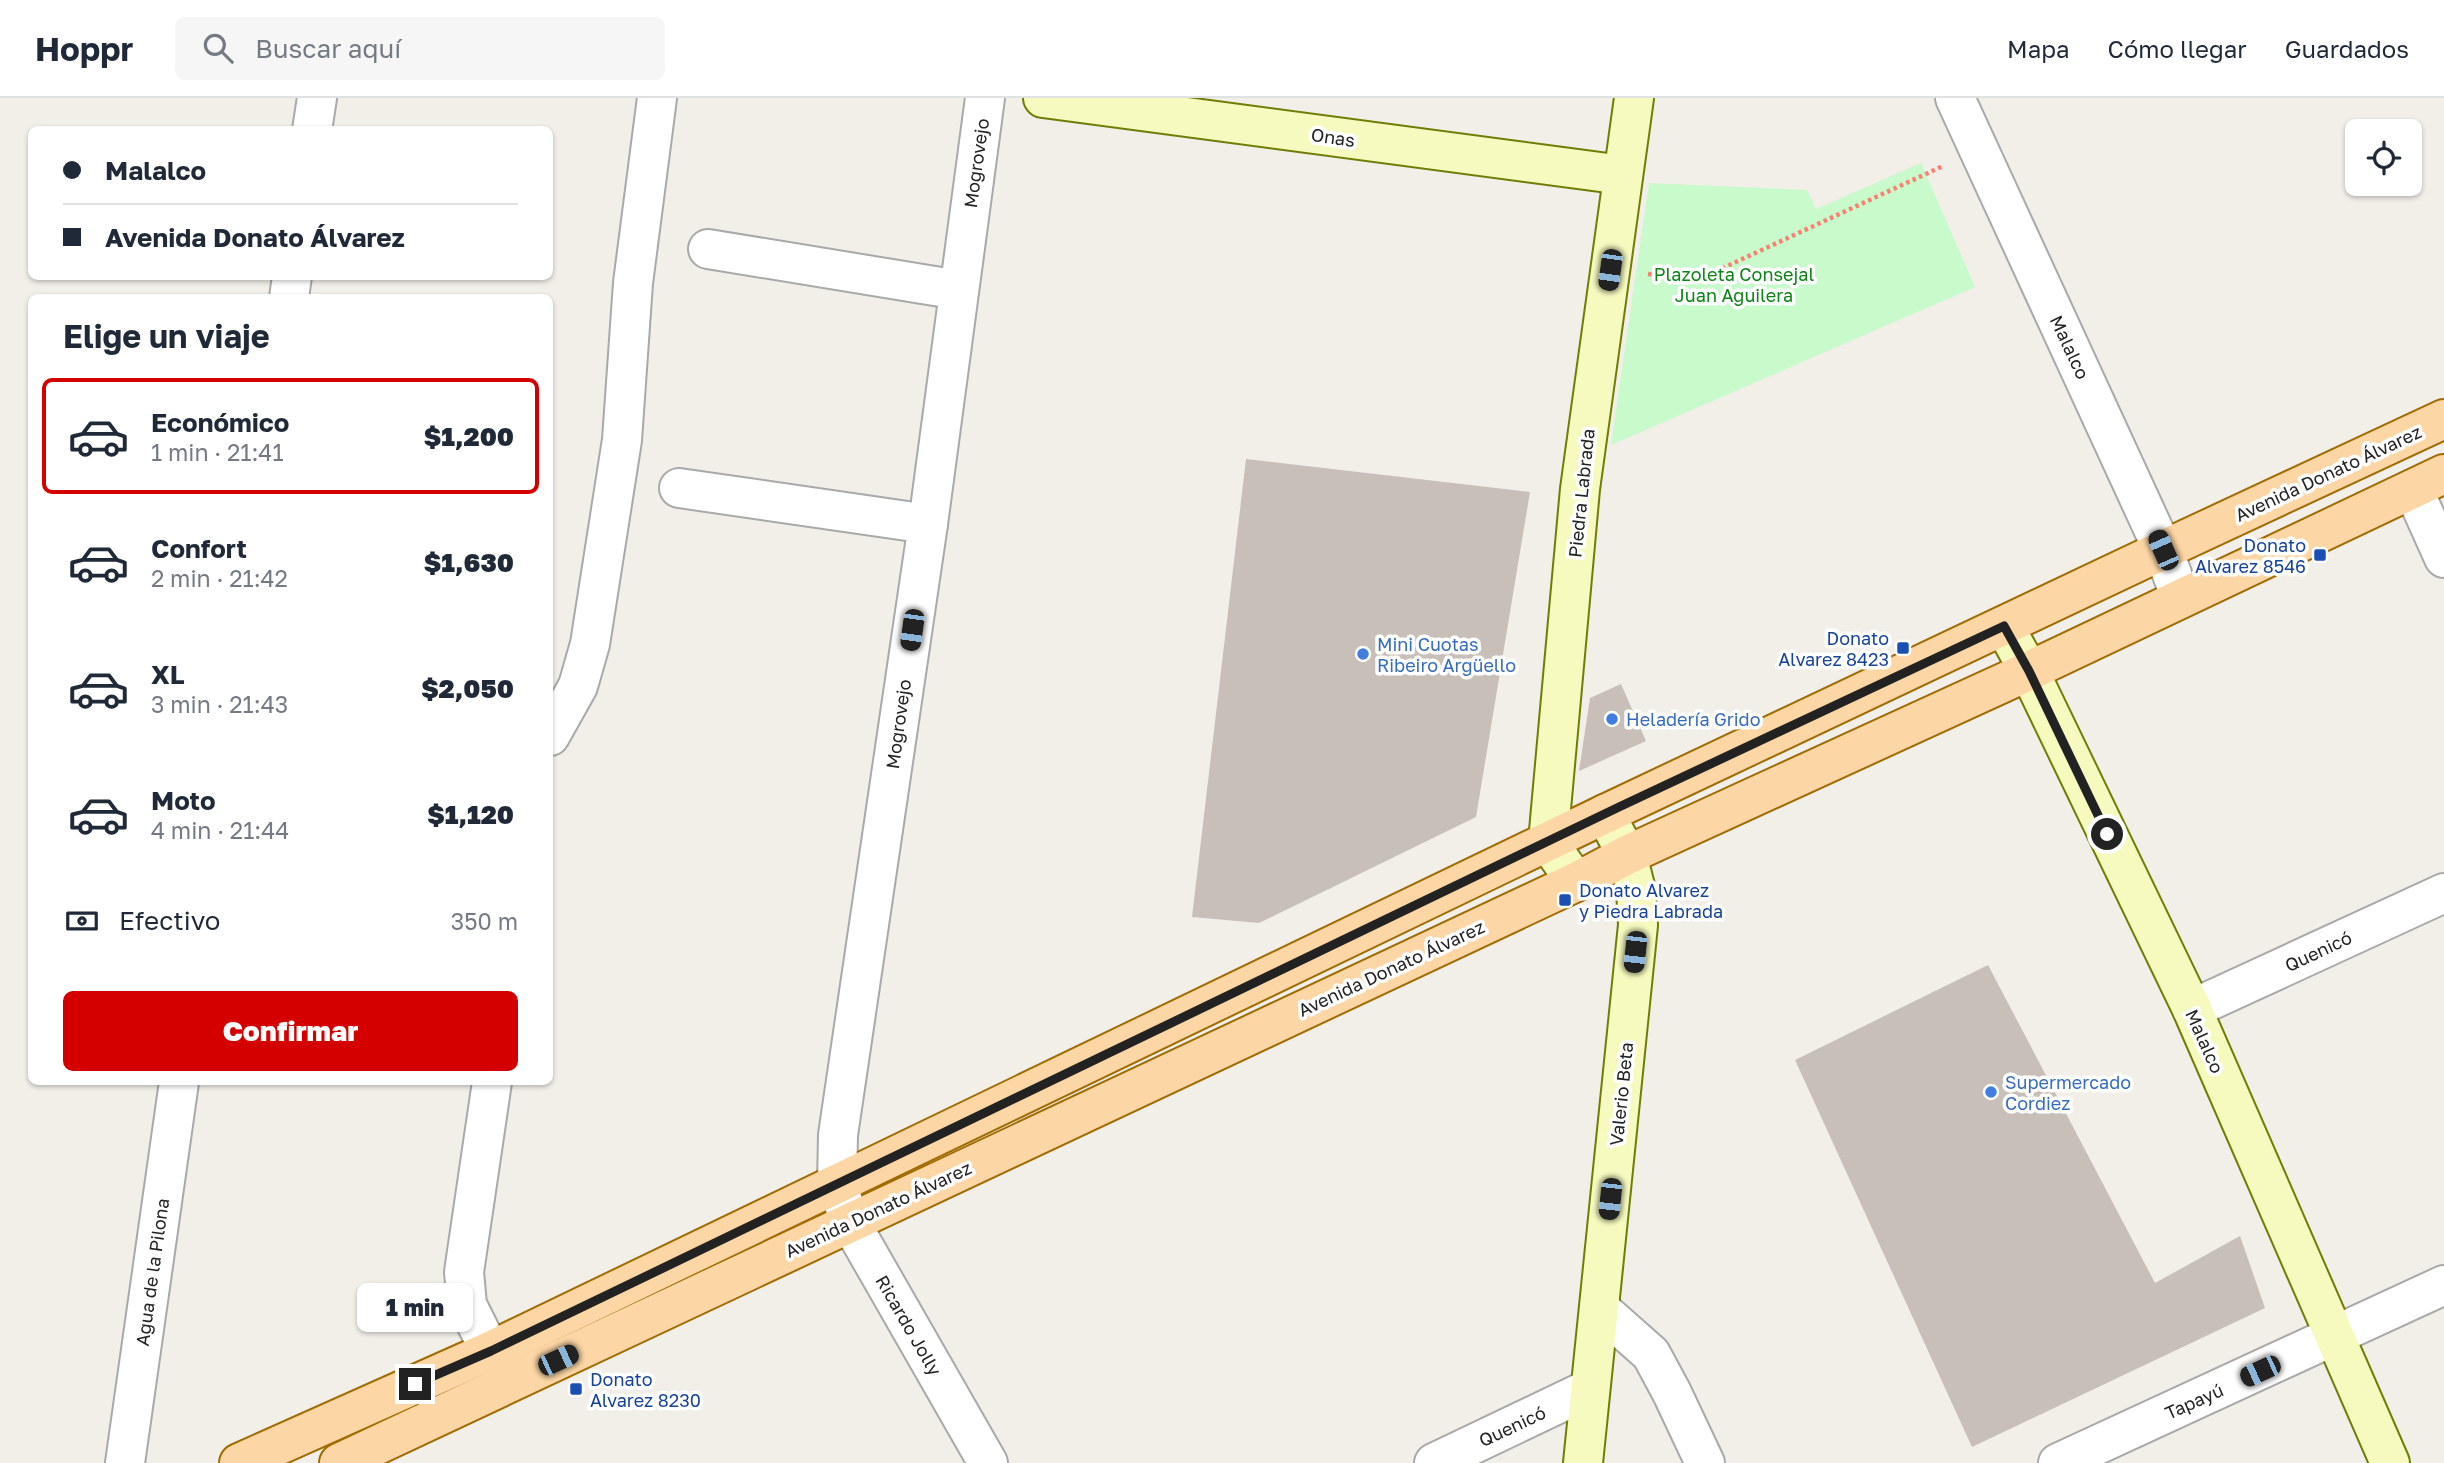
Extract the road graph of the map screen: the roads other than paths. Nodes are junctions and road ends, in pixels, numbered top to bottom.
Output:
1 (317, 98) edge
2 (657, 98) edge
3 (985, 98) edge
4 (1043, 98) edge
5 (1634, 98) edge
6 (1955, 98) edge
7 (313, 126) edge
8 (1623, 175) junction
9 (708, 249) dead end
10 (959, 290) junction
11 (2444, 419) edge
12 (2428, 482) edge
13 (679, 488) dead end
14 (928, 524) junction
15 (2163, 550) junction
16 (2444, 558) edge
17 (2181, 598) junction
18 (2004, 626) junction
19 (2029, 671) junction
20 (553, 731) edge
21 (1605, 814) junction
22 (1548, 842) junction
23 (1627, 855) junction
24 (1576, 881) junction
25 (2444, 892) edge
26 (2192, 1009) junction
27 (179, 1085) edge
28 (492, 1085) edge
29 (837, 1184) junction
30 (850, 1222) junction
31 (2444, 1285) edge
32 (1599, 1308) junction
33 (2335, 1337) junction
34 (491, 1351) junction
35 (1589, 1389) junction
36 (125, 1463) edge
37 (239, 1463) edge
38 (339, 1463) edge
39 (988, 1463) edge
40 (1434, 1463) edge
41 (1583, 1463) edge
42 (1705, 1463) edge
43 (2058, 1463) edge
44 (2390, 1463) edge

1 - 7 street
2 - 20 street
3 - 10 street, Mogrovejo
4 - 8 main road, Onas
5 - 8 main road, Piedra Labrada
6 - 15 street, Malalco
8 - 22 main road, Piedra Labrada
9 - 10 street
10 - 14 street, Mogrovejo
11 - 15 main road, Avenida Donato Álvarez
12 - 16 street
12 - 17 main road, Avenida Donato Álvarez
13 - 14 street
14 - 29 street, Mogrovejo
15 - 17 street, Malalco
15 - 18 main road, Avenida Donato Álvarez
17 - 19 main road, Avenida Donato Álvarez
18 - 19 main road, Malalco
18 - 21 main road, Avenida Donato Álvarez
19 - 23 main road, Avenida Donato Álvarez
19 - 26 main road, Malalco
21 - 22 main road, Avenida Donato Álvarez
21 - 23 main road, Valerio Beta
22 - 24 main road
22 - 29 main road, Avenida Donato Álvarez
23 - 24 main road, Avenida Donato Álvarez
23 - 32 main road, Valerio Beta
24 - 30 main road, Avenida Donato Álvarez
25 - 26 street, Quenicó
26 - 33 main road, Malalco
27 - 36 street, Agua de la Pilona
28 - 34 street
29 - 30 street, Ricardo Jolly
29 - 34 main road, Avenida Donato Álvarez
30 - 38 main road, Avenida Donato Álvarez
30 - 39 street, Ricardo Jolly
31 - 33 street, Tapayú
32 - 35 main road, Valerio Beta
32 - 42 street
33 - 43 street, Tapayú
33 - 44 main road, Malalco
34 - 37 main road, Avenida Donato Álvarez
35 - 40 street, Quenicó
35 - 41 main road, Valerio Beta

